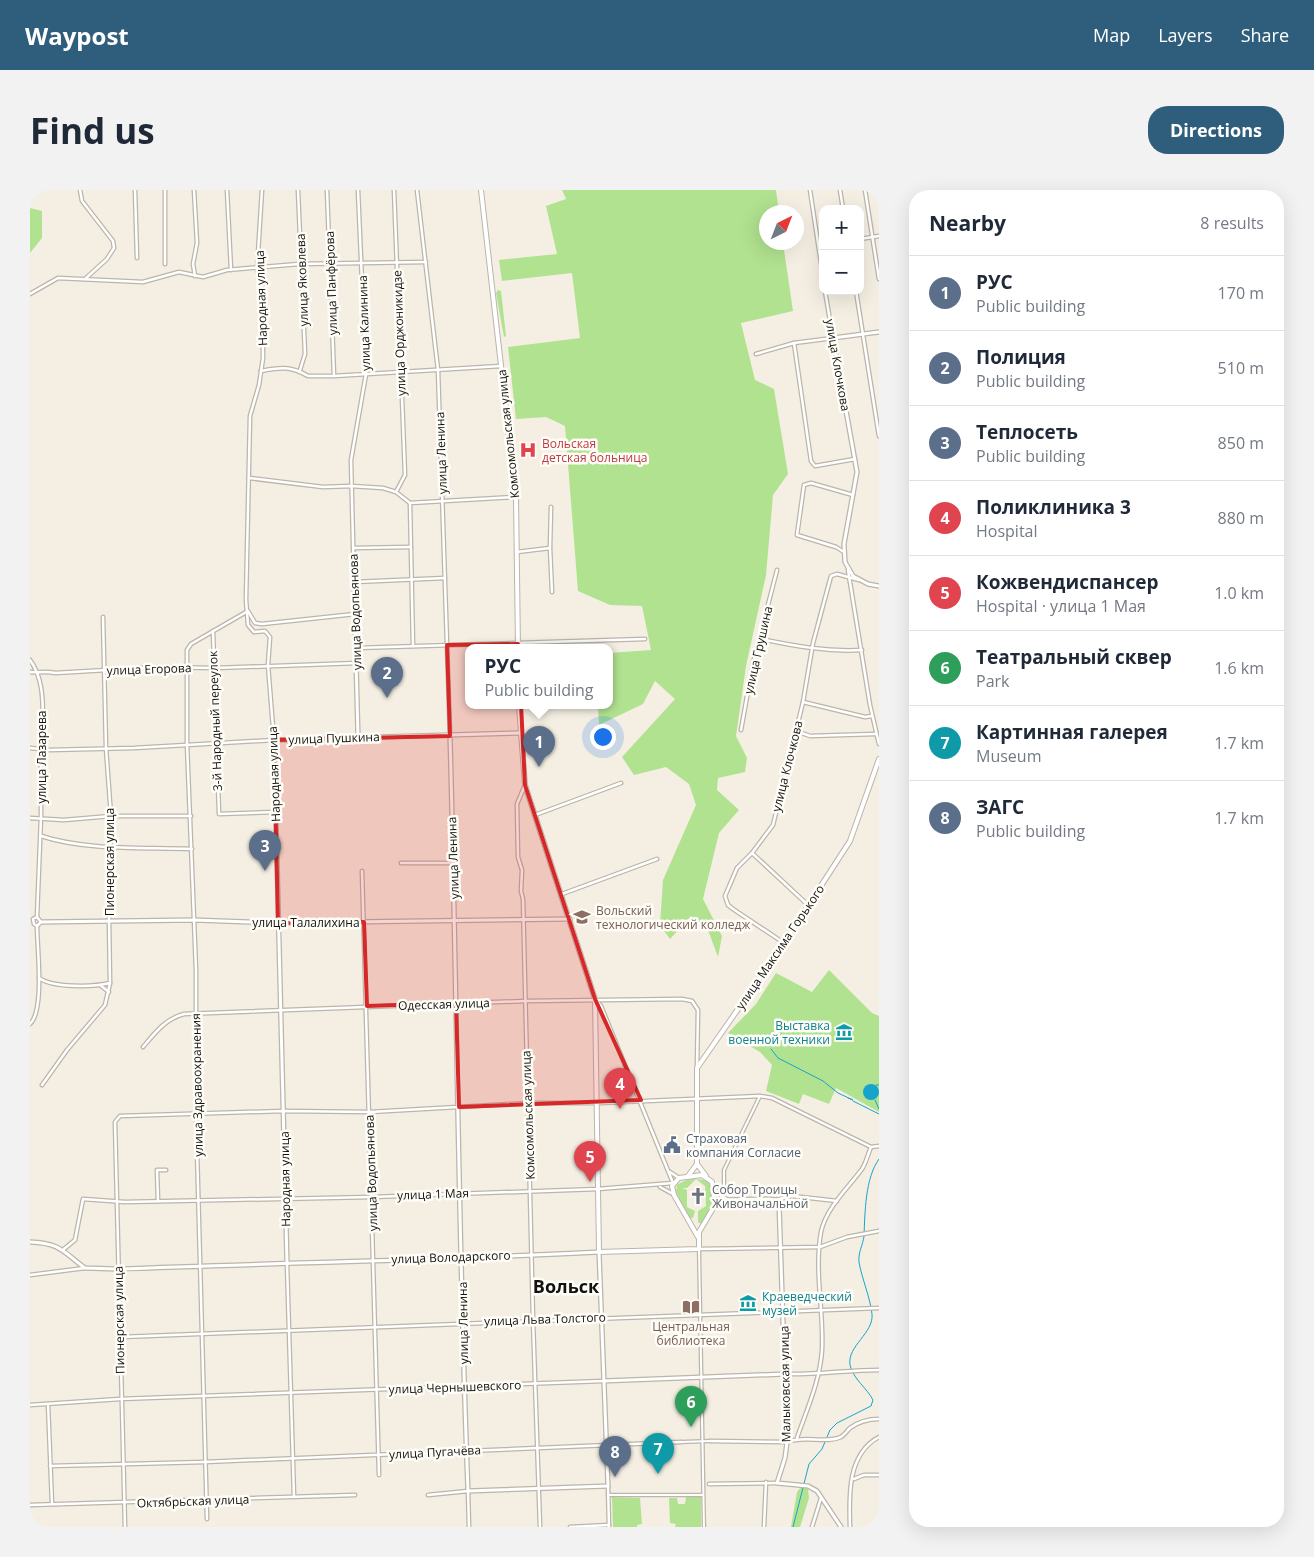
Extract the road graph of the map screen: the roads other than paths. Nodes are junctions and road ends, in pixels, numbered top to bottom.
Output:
1 (80, 190) edge
2 (135, 190) edge
3 (165, 190) edge
4 (194, 190) edge
5 (227, 190) edge
6 (262, 190) edge
7 (298, 190) edge
8 (327, 190) edge
9 (358, 190) edge
10 (394, 190) edge
11 (417, 190) edge
12 (481, 190) edge
13 (810, 190) edge
14 (840, 190) edge
15 (865, 190) edge
16 (842, 205) edge
17 (879, 236) edge
18 (873, 237) junction
19 (864, 238) edge
20 (818, 250) joint
21 (819, 255) edge
22 (137, 258) dead end
23 (362, 262) junction
24 (396, 262) junction
25 (426, 262) junction
26 (164, 264) dead end
27 (299, 264) junction
28 (330, 264) junction
29 (257, 269) junction
30 (231, 270) junction
31 (195, 276) junction
32 (85, 279) junction
33 (879, 279) edge
34 (30, 294) edge
35 (826, 295) edge
36 (857, 295) edge
37 (879, 332) edge
38 (862, 335) junction
39 (833, 338) junction
40 (794, 343) junction
41 (756, 354) dead end
42 (502, 366) junction
43 (261, 370) junction
44 (300, 370) junction
45 (438, 370) junction
46 (401, 371) junction
47 (366, 374) junction
48 (334, 376) junction
49 (879, 436) edge
50 (855, 459) junction
51 (249, 478) junction
52 (351, 486) junction
53 (396, 492) junction
54 (854, 495) junction
55 (516, 497) junction
56 (443, 501) junction
57 (410, 503) junction
58 (552, 507) dead end
59 (411, 547) junction
60 (353, 548) junction
61 (550, 548) junction
62 (517, 552) junction
63 (844, 552) junction
64 (777, 570) dead end
65 (848, 570) junction
66 (445, 578) junction
67 (850, 578) junction
68 (412, 579) junction
69 (860, 580) junction
70 (354, 582) junction
71 (879, 586) edge
72 (552, 592) dead end
73 (248, 611) junction
74 (355, 614) junction
75 (103, 617) dead end
76 (216, 628) junction
77 (645, 639) dead end
78 (761, 639) junction
79 (518, 644) edge
80 (552, 644) edge
81 (447, 645) junction
82 (465, 645) edge
83 (413, 646) junction
84 (356, 648) junction
85 (813, 649) junction
86 (862, 650) junction
87 (30, 660) edge
88 (357, 663) junction
89 (268, 665) junction
90 (186, 667) junction
91 (214, 668) junction
92 (105, 671) junction
93 (30, 672) edge
94 (38, 673) junction
95 (803, 702) junction
96 (519, 709) edge
97 (872, 716) junction
98 (741, 730) dead end
99 (796, 731) junction
100 (519, 733) junction
101 (875, 734) junction
102 (450, 736) junction
103 (358, 738) junction
104 (274, 740) junction
105 (216, 743) junction
106 (187, 744) junction
107 (879, 744) edge
108 (30, 748) edge
109 (42, 748) junction
110 (106, 748) junction
111 (879, 759) edge
112 (621, 783) dead end
113 (525, 785) junction
114 (275, 812) junction
115 (535, 815) junction
116 (111, 816) junction
117 (191, 816) junction
118 (41, 817) junction
119 (30, 818) edge
120 (41, 836) junction
121 (112, 846) junction
122 (192, 849) junction
123 (752, 853) junction
124 (657, 859) dead end
125 (401, 863) dead end
126 (453, 863) junction
127 (362, 870) dead end
128 (562, 894) junction
129 (808, 905) junction
130 (37, 917) junction
131 (524, 918) junction
132 (570, 919) junction
133 (109, 920) junction
134 (194, 920) junction
135 (455, 920) junction
136 (41, 922) junction
137 (364, 922) junction
138 (278, 923) junction
139 (34, 925) edge
140 (784, 943) junction
141 (39, 978) junction
142 (110, 983) junction
143 (100, 986) junction
144 (109, 992) junction
145 (595, 999) junction
146 (526, 1000) junction
147 (456, 1003) junction
148 (367, 1006) junction
149 (280, 1011) junction
150 (196, 1015) junction
151 (30, 1024) edge
152 (143, 1047) dead end
153 (697, 1068) junction
154 (42, 1086) dead end
155 (760, 1096) junction
156 (697, 1097) junction
157 (641, 1100) junction
158 (528, 1103) junction
159 (597, 1103) junction
160 (459, 1108) junction
161 (283, 1111) junction
162 (370, 1112) junction
163 (196, 1113) junction
164 (879, 1146) edge
165 (870, 1147) junction
166 (697, 1164) junction
167 (166, 1170) dead end
168 (669, 1172) junction
169 (688, 1176) junction
170 (706, 1177) junction
171 (680, 1178) junction
172 (673, 1183) junction
173 (659, 1186) junction
174 (598, 1189) junction
175 (715, 1190) junction
176 (531, 1192) junction
177 (461, 1193) junction
178 (674, 1195) junction
179 (372, 1197) junction
180 (285, 1198) junction
181 (724, 1199) junction
182 (118, 1200) junction
183 (775, 1200) junction
184 (837, 1200) junction
185 (158, 1201) junction
186 (198, 1201) junction
187 (692, 1226) junction
188 (702, 1227) junction
189 (879, 1231) edge
190 (698, 1237) junction
191 (30, 1242) edge
192 (820, 1246) junction
193 (781, 1247) junction
194 (699, 1249) junction
195 (64, 1250) junction
196 (599, 1252) junction
197 (532, 1255) junction
198 (462, 1257) junction
199 (374, 1260) junction
200 (287, 1263) junction
201 (200, 1266) junction
202 (85, 1268) junction
203 (117, 1269) junction
204 (30, 1275) edge
205 (879, 1308) edge
206 (822, 1309) junction
207 (783, 1310) junction
208 (700, 1313) junction
209 (601, 1317) junction
210 (533, 1320) junction
211 (463, 1322) junction
212 (375, 1326) junction
213 (288, 1329) junction
214 (202, 1332) junction
215 (121, 1337) junction
216 (879, 1370) edge
217 (785, 1374) junction
218 (819, 1375) junction
219 (702, 1378) junction
220 (602, 1381) junction
221 (535, 1384) junction
222 (464, 1386) junction
223 (377, 1390) junction
224 (290, 1393) junction
225 (203, 1396) junction
226 (120, 1399) junction
227 (48, 1404) junction
228 (30, 1405) edge
229 (879, 1419) edge
230 (879, 1437) edge
231 (797, 1438) junction
232 (703, 1441) junction
233 (710, 1441) joint
234 (681, 1442) joint
235 (787, 1442) junction
236 (606, 1444) junction
237 (538, 1447) junction
238 (467, 1450) junction
239 (378, 1456) junction
240 (291, 1458) junction
241 (205, 1462) junction
242 (122, 1464) junction
243 (50, 1466) junction
244 (379, 1475) dead end
245 (879, 1475) edge
246 (854, 1478) junction
247 (766, 1482) junction
248 (777, 1483) junction
249 (704, 1484) junction
250 (709, 1484) joint
251 (608, 1486) junction
252 (538, 1489) junction
253 (468, 1491) junction
254 (704, 1494) junction
255 (355, 1495) dead end
256 (428, 1495) dead end
257 (608, 1495) junction
258 (294, 1497) junction
259 (821, 1498) junction
260 (206, 1500) junction
261 (124, 1503) junction
262 (52, 1504) junction
263 (30, 1505) edge
264 (207, 1519) dead end
265 (609, 1526) edge
266 (125, 1527) edge
267 (469, 1527) edge
268 (540, 1527) edge
269 (570, 1527) edge
270 (704, 1527) edge
271 (764, 1527) edge
272 (812, 1527) edge
273 (841, 1527) edge
274 (850, 1527) edge

1 - 32 street
2 - 22 street
3 - 26 street
4 - 31 street
5 - 30 street
6 - 29 street, Народная улица
7 - 27 street, улица Яковлева
8 - 28 street, улица Панфёрова
9 - 23 street, улица Калинина
10 - 24 street, улица Орджоникидзе
11 - 25 street, улица Ленина
12 - 42 main road, Комсомольская улица
13 - 20 street
14 - 16 street
15 - 18 street
17 - 18 street
18 - 19 street
18 - 33 street
20 - 21 street
23 - 24 street
23 - 28 street
23 - 47 street, улица Калинина
24 - 25 street
24 - 46 street, улица Орджоникидзе
25 - 45 street, улица Ленина
27 - 28 street
27 - 29 street
27 - 44 street, улица Яковлева
28 - 48 street, улица Панфёрова
29 - 30 street
29 - 43 street, Народная улица
30 - 31 street
31 - 32 street
32 - 34 street
35 - 39 street, улица Клочкова
36 - 38 street
37 - 38 street
38 - 39 street
38 - 49 street
39 - 40 street
39 - 50 street, улица Клочкова
40 - 41 street
40 - 50 street
42 - 45 street
42 - 55 main road, Комсомольская улица
43 - 44 street
43 - 51 street, Народная улица
44 - 48 street
45 - 46 street
45 - 56 street, улица Ленина
46 - 47 street
46 - 53 street, улица Орджоникидзе
47 - 48 street
47 - 52 street, улица Калинина
50 - 54 street, улица Клочкова
51 - 52 street
51 - 73 street, Народная улица
52 - 53 street
52 - 60 street, улица Водопьянова
53 - 57 street
54 - 63 street, улица Клочкова
54 - 63 street
55 - 56 street
55 - 62 main road, Комсомольская улица
56 - 57 street
56 - 66 street, улица Ленина
57 - 59 street
58 - 61 street
59 - 60 street
59 - 68 street
60 - 70 street, улица Водопьянова
61 - 62 street
61 - 72 street
62 - 79 main road, Комсомольская улица
63 - 65 street, улица Клочкова
64 - 78 street, улица Грушина
65 - 67 street
65 - 69 street
66 - 68 street
66 - 81 street, улица Ленина
67 - 69 street
67 - 85 street, улица Клочкова
67 - 86 street
68 - 70 street
68 - 83 street
69 - 71 street
70 - 74 street, улица Водопьянова
73 - 74 street
73 - 76 street
73 - 89 street, Народная улица
74 - 84 street, улица Водопьянова
75 - 92 street, Пионерская улица
76 - 90 street, улица Здравоохранения
76 - 91 street, 3-й Народный переулок
77 - 80 street
78 - 85 street
78 - 98 street, улица Грушина
81 - 82 street
81 - 83 street
81 - 102 street, улица Ленина
83 - 84 street
84 - 88 street, улица Водопьянова
85 - 86 street
85 - 95 street, улица Клочкова
86 - 97 street
87 - 94 street, улица Лазарева
88 - 89 street, улица Егорова
88 - 103 street, улица Водопьянова
89 - 91 street, улица Егорова
89 - 104 street, Народная улица
90 - 91 street, улица Егорова
90 - 92 street, улица Егорова
90 - 106 street, улица Здравоохранения
91 - 105 street, 3-й Народный переулок
92 - 94 street, улица Егорова
92 - 110 street, Пионерская улица
93 - 94 street, улица Егорова
94 - 109 street, улица Лазарева
95 - 97 street
95 - 99 street, улица Клочкова
96 - 100 main road, Комсомольская улица
97 - 101 street
99 - 101 street
99 - 123 street, улица Клочкова
100 - 102 street, улица Пушкина
100 - 113 main road, Комсомольская улица
101 - 107 street
102 - 103 street, улица Пушкина
102 - 126 street, улица Ленина
103 - 104 street, улица Пушкина
104 - 105 street, улица Пушкина
104 - 114 street, Народная улица
105 - 106 street, улица Пушкина
105 - 114 street, 3-й Народный переулок
106 - 110 street, улица Пушкина
106 - 117 street, улица Здравоохранения
108 - 109 street, улица Пушкина
109 - 110 street, улица Пушкина
109 - 118 street, улица Лазарева
110 - 116 street, Пионерская улица
111 - 129 main road, улица Максима Горького
112 - 115 street
113 - 115 main road
113 - 131 street, Комсомольская улица
114 - 138 street, Народная улица
115 - 128 main road
116 - 117 street
116 - 118 street
116 - 121 street, Пионерская улица
117 - 122 street, улица Здравоохранения
118 - 119 street
118 - 120 street, улица Лазарева
120 - 121 street
120 - 130 street, улица Лазарева
121 - 122 street
121 - 133 street, Пионерская улица
122 - 134 street, улица Здравоохранения
123 - 129 street
123 - 140 street, улица Клочкова
124 - 128 street
125 - 126 street
126 - 135 street, улица Ленина
127 - 137 street, улица Водопьянова
128 - 132 main road
129 - 140 main road, улица Максима Горького
130 - 136 street
130 - 139 street
131 - 132 street, улица Талалихина
131 - 135 street, улица Талалихина
131 - 146 street, Комсомольская улица
132 - 145 main road
133 - 134 street, улица Талалихина
133 - 136 street, улица Талалихина
133 - 142 street, Пионерская улица
134 - 138 street, улица Талалихина
134 - 150 street, улица Здравоохранения
135 - 137 street, улица Талалихина
135 - 147 street, улица Ленина
136 - 139 street
137 - 138 street, улица Талалихина
137 - 148 street, улица Водопьянова
138 - 149 street, Народная улица
139 - 141 street
140 - 153 main road, улица Максима Горького
141 - 143 street
141 - 151 street
142 - 143 street
142 - 144 street, Пионерская улица
143 - 144 street
144 - 154 street, Пионерская улица
145 - 146 street, Одесская улица
145 - 153 street, Одесская улица
145 - 157 street
145 - 159 main road
146 - 147 street, Одесская улица
146 - 158 street, Комсомольская улица
147 - 148 street, Одесская улица
147 - 160 street, улица Ленина
148 - 149 street, Одесская улица
148 - 162 street, улица Водопьянова
149 - 150 street, Одесская улица
149 - 161 street, Народная улица
150 - 152 street, Одесская улица
150 - 163 street, улица Здравоохранения
153 - 156 main road
155 - 156 street
155 - 165 street
155 - 181 street
156 - 157 street
156 - 166 main road
157 - 159 street
157 - 168 street
158 - 159 street
158 - 160 street
158 - 176 street, Комсомольская улица
159 - 174 main road
160 - 162 street
160 - 177 street, улица Ленина
161 - 162 street
161 - 163 street
161 - 180 street, Народная улица
162 - 179 street, улица Водопьянова
163 - 182 street, Пионерская улица
163 - 186 street, улица Здравоохранения
164 - 165 street
165 - 184 street
166 - 169 main road
166 - 170 main road
167 - 185 street
168 - 171 street
168 - 172 street
169 - 170 main road
169 - 171 main road
170 - 175 main road
171 - 172 main road
172 - 173 street, улица 1 Мая
172 - 178 main road
173 - 174 street, улица 1 Мая
173 - 178 street
174 - 176 street, улица 1 Мая
174 - 196 main road
175 - 181 street
175 - 188 main road
176 - 177 street, улица 1 Мая
176 - 197 street, Комсомольская улица
177 - 179 street, улица 1 Мая
177 - 198 street, улица Ленина
178 - 187 main road
179 - 180 street, улица 1 Мая
179 - 199 street, улица Водопьянова
180 - 186 street, улица 1 Мая
180 - 200 street, Народная улица
181 - 183 street
182 - 185 street, улица 1 Мая
182 - 195 street, улица 1 Мая
182 - 203 street, Пионерская улица
183 - 184 street
183 - 193 street, Малыковская улица
184 - 192 street
185 - 186 street, улица 1 Мая
186 - 201 street, улица Здравоохранения
187 - 188 main road
187 - 190 main road
188 - 190 main road
189 - 192 street, улица Володарского
190 - 194 main road
191 - 195 street
192 - 193 street, улица Володарского
192 - 206 street
193 - 194 street, улица Володарского
193 - 207 street, Малыковская улица
194 - 196 main road, улица Володарского
194 - 208 street
195 - 202 street
196 - 197 street, улица Володарского
196 - 209 street
197 - 198 street, улица Володарского
197 - 210 street, Комсомольская улица
198 - 199 street, улица Володарского
198 - 211 street, улица Ленина
199 - 200 street, улица Володарского
199 - 212 street, улица Водопьянова
200 - 201 street, улица Володарского
200 - 213 street, Народная улица
201 - 203 street, улица Володарского
201 - 214 street, улица Здравоохранения
202 - 203 street, улица Володарского
202 - 204 street
203 - 215 street, Пионерская улица
205 - 206 street, улица Льва Толстого
206 - 207 street, улица Льва Толстого
206 - 218 street
207 - 208 street, улица Льва Толстого
207 - 217 street, Малыковская улица
208 - 209 street, улица Льва Толстого
208 - 219 street
209 - 210 street, улица Льва Толстого
209 - 220 street
210 - 211 street, улица Льва Толстого
210 - 221 street, Комсомольская улица
211 - 212 street, улица Льва Толстого
211 - 222 street, улица Ленина
212 - 213 street, улица Льва Толстого
212 - 223 street, улица Водопьянова
213 - 214 street, улица Льва Толстого
213 - 224 street, Народная улица
214 - 215 street, улица Льва Толстого
214 - 225 street, улица Здравоохранения
215 - 226 street, Пионерская улица
216 - 218 street, улица Чернышевского
217 - 218 street, улица Чернышевского
217 - 219 street, улица Чернышевского
217 - 235 street, Малыковская улица
218 - 231 street
219 - 220 street, улица Чернышевского
219 - 232 street
220 - 221 street, улица Чернышевского
220 - 236 street
221 - 222 street, улица Чернышевского
221 - 237 street, Комсомольская улица
222 - 223 street, улица Чернышевского
222 - 238 street, улица Ленина
223 - 224 street, улица Чернышевского
223 - 239 street, улица Водопьянова
224 - 225 street, улица Чернышевского
224 - 240 street, Народная улица
225 - 226 street, улица Чернышевского
225 - 241 street, улица Здравоохранения
226 - 227 street, улица Чернышевского
226 - 242 street, Пионерская улица
227 - 228 street, улица Чернышевского
227 - 243 street
229 - 231 street, улица Пугачёва
230 - 246 street
231 - 235 street, улица Пугачёва
232 - 233 street, улица Пугачёва
232 - 234 street, улица Пугачёва
232 - 249 street
233 - 235 street, улица Пугачёва
234 - 236 street, улица Пугачёва
235 - 248 street, Малыковская улица
236 - 237 street, улица Пугачёва
236 - 251 street
237 - 238 street, улица Пугачёва
237 - 252 street, Комсомольская улица
238 - 239 street, улица Пугачёва
238 - 253 street, улица Ленина
239 - 240 street, улица Пугачёва
239 - 244 street, улица Водопьянова
240 - 241 street, улица Пугачёва
240 - 258 street, Народная улица
241 - 242 street, улица Пугачёва
241 - 260 street, улица Здравоохранения
242 - 243 street, улица Пугачёва
242 - 261 street, Пионерская улица
243 - 262 street
245 - 246 street
246 - 274 street
247 - 248 street
247 - 250 street
247 - 271 street
248 - 259 street
249 - 250 street
249 - 254 street
251 - 252 street
251 - 257 street
252 - 253 street
252 - 268 street, Комсомольская улица
253 - 256 street
253 - 267 street, улица Ленина
254 - 257 street
254 - 270 street
255 - 258 street, Октябрьская улица
257 - 265 street
258 - 260 street, Октябрьская улица
259 - 272 street
259 - 273 street
260 - 261 street, Октябрьская улица
260 - 264 street, улица Здравоохранения
261 - 262 street, Октябрьская улица
261 - 266 street, Пионерская улица
262 - 263 street, Октябрьская улица
265 - 269 street

